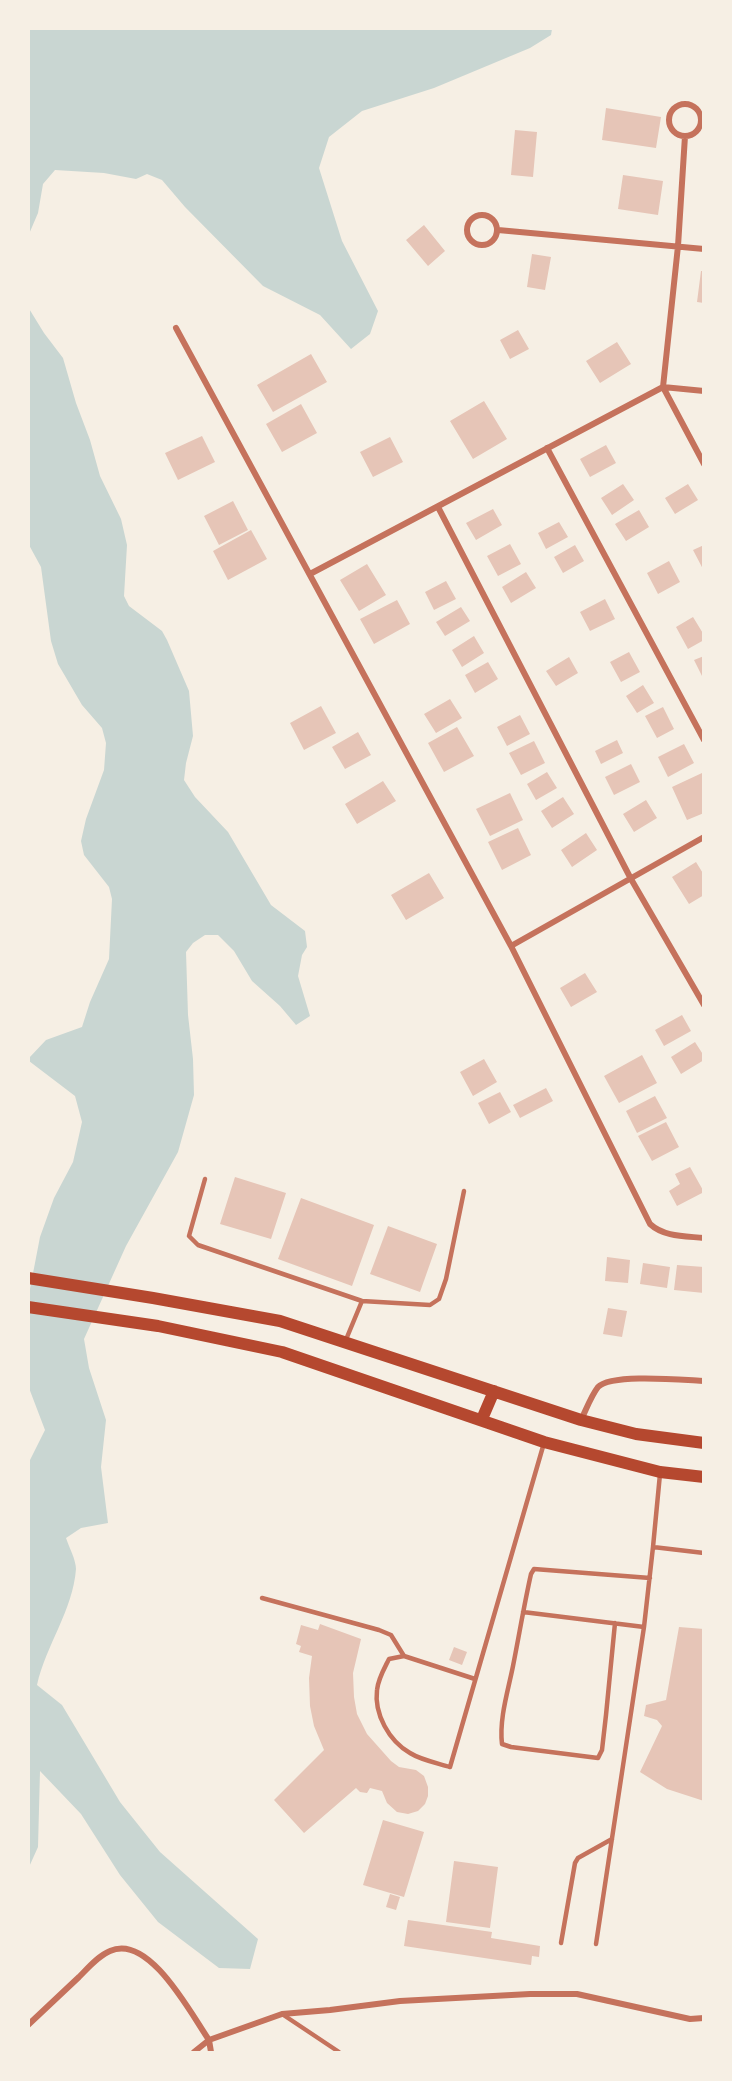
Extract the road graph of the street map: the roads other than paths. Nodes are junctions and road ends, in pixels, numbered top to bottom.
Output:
1 (685, 136) junction
2 (498, 230) junction
3 (678, 246) junction
4 (704, 249) edge
5 (176, 328) dead end
6 (663, 387) junction
7 (704, 391) edge
8 (547, 448) junction
9 (704, 464) edge
10 (438, 507) junction
11 (310, 574) junction
12 (704, 740) edge
13 (704, 837) edge
14 (631, 879) junction
15 (511, 946) junction
16 (704, 1005) edge
17 (205, 1179) dead end
18 (464, 1191) dead end
19 (704, 1238) edge
20 (28, 1278) edge
21 (362, 1301) junction
22 (28, 1307) edge
23 (345, 1342) junction
24 (704, 1381) edge
25 (494, 1391) junction
26 (482, 1419) junction
27 (580, 1420) junction
28 (544, 1442) junction
29 (704, 1443) edge
30 (660, 1472) junction
31 (704, 1477) edge
32 (653, 1547) junction
33 (704, 1552) edge
34 (650, 1578) junction
35 (262, 1598) dead end
36 (523, 1612) junction
37 (615, 1623) junction
38 (645, 1628) junction
39 (405, 1656) junction
40 (475, 1679) junction
41 (612, 1839) junction
42 (561, 1943) dead end
43 (596, 1944) dead end
44 (282, 2014) junction
45 (704, 2019) edge
46 (28, 2025) edge
47 (209, 2040) junction
48 (195, 2052) edge
49 (211, 2052) edge
50 (339, 2052) edge

1 - 1 street
1 - 3 street
2 - 2 street
2 - 3 street
3 - 4 street
3 - 6 street
5 - 11 street
6 - 7 street
6 - 8 street
6 - 9 street
8 - 10 street
8 - 12 street
10 - 11 street
10 - 14 street
11 - 15 street
13 - 14 street
14 - 15 street
14 - 16 street
15 - 19 street
17 - 21 lane
18 - 21 lane
20 - 23 main road
21 - 23 lane
22 - 26 main road
23 - 25 main road
24 - 27 street
25 - 26 main road
25 - 27 main road
26 - 28 main road
27 - 29 main road
28 - 30 main road
28 - 40 lane
30 - 31 main road
30 - 32 lane
32 - 33 lane
32 - 34 lane
34 - 36 lane
34 - 38 lane
35 - 39 lane
36 - 37 lane
36 - 37 lane
37 - 38 lane
38 - 41 lane
39 - 40 lane
39 - 40 lane
41 - 42 lane
41 - 43 lane
44 - 45 street
44 - 47 street
44 - 50 lane
46 - 47 street
47 - 48 street
47 - 49 street

